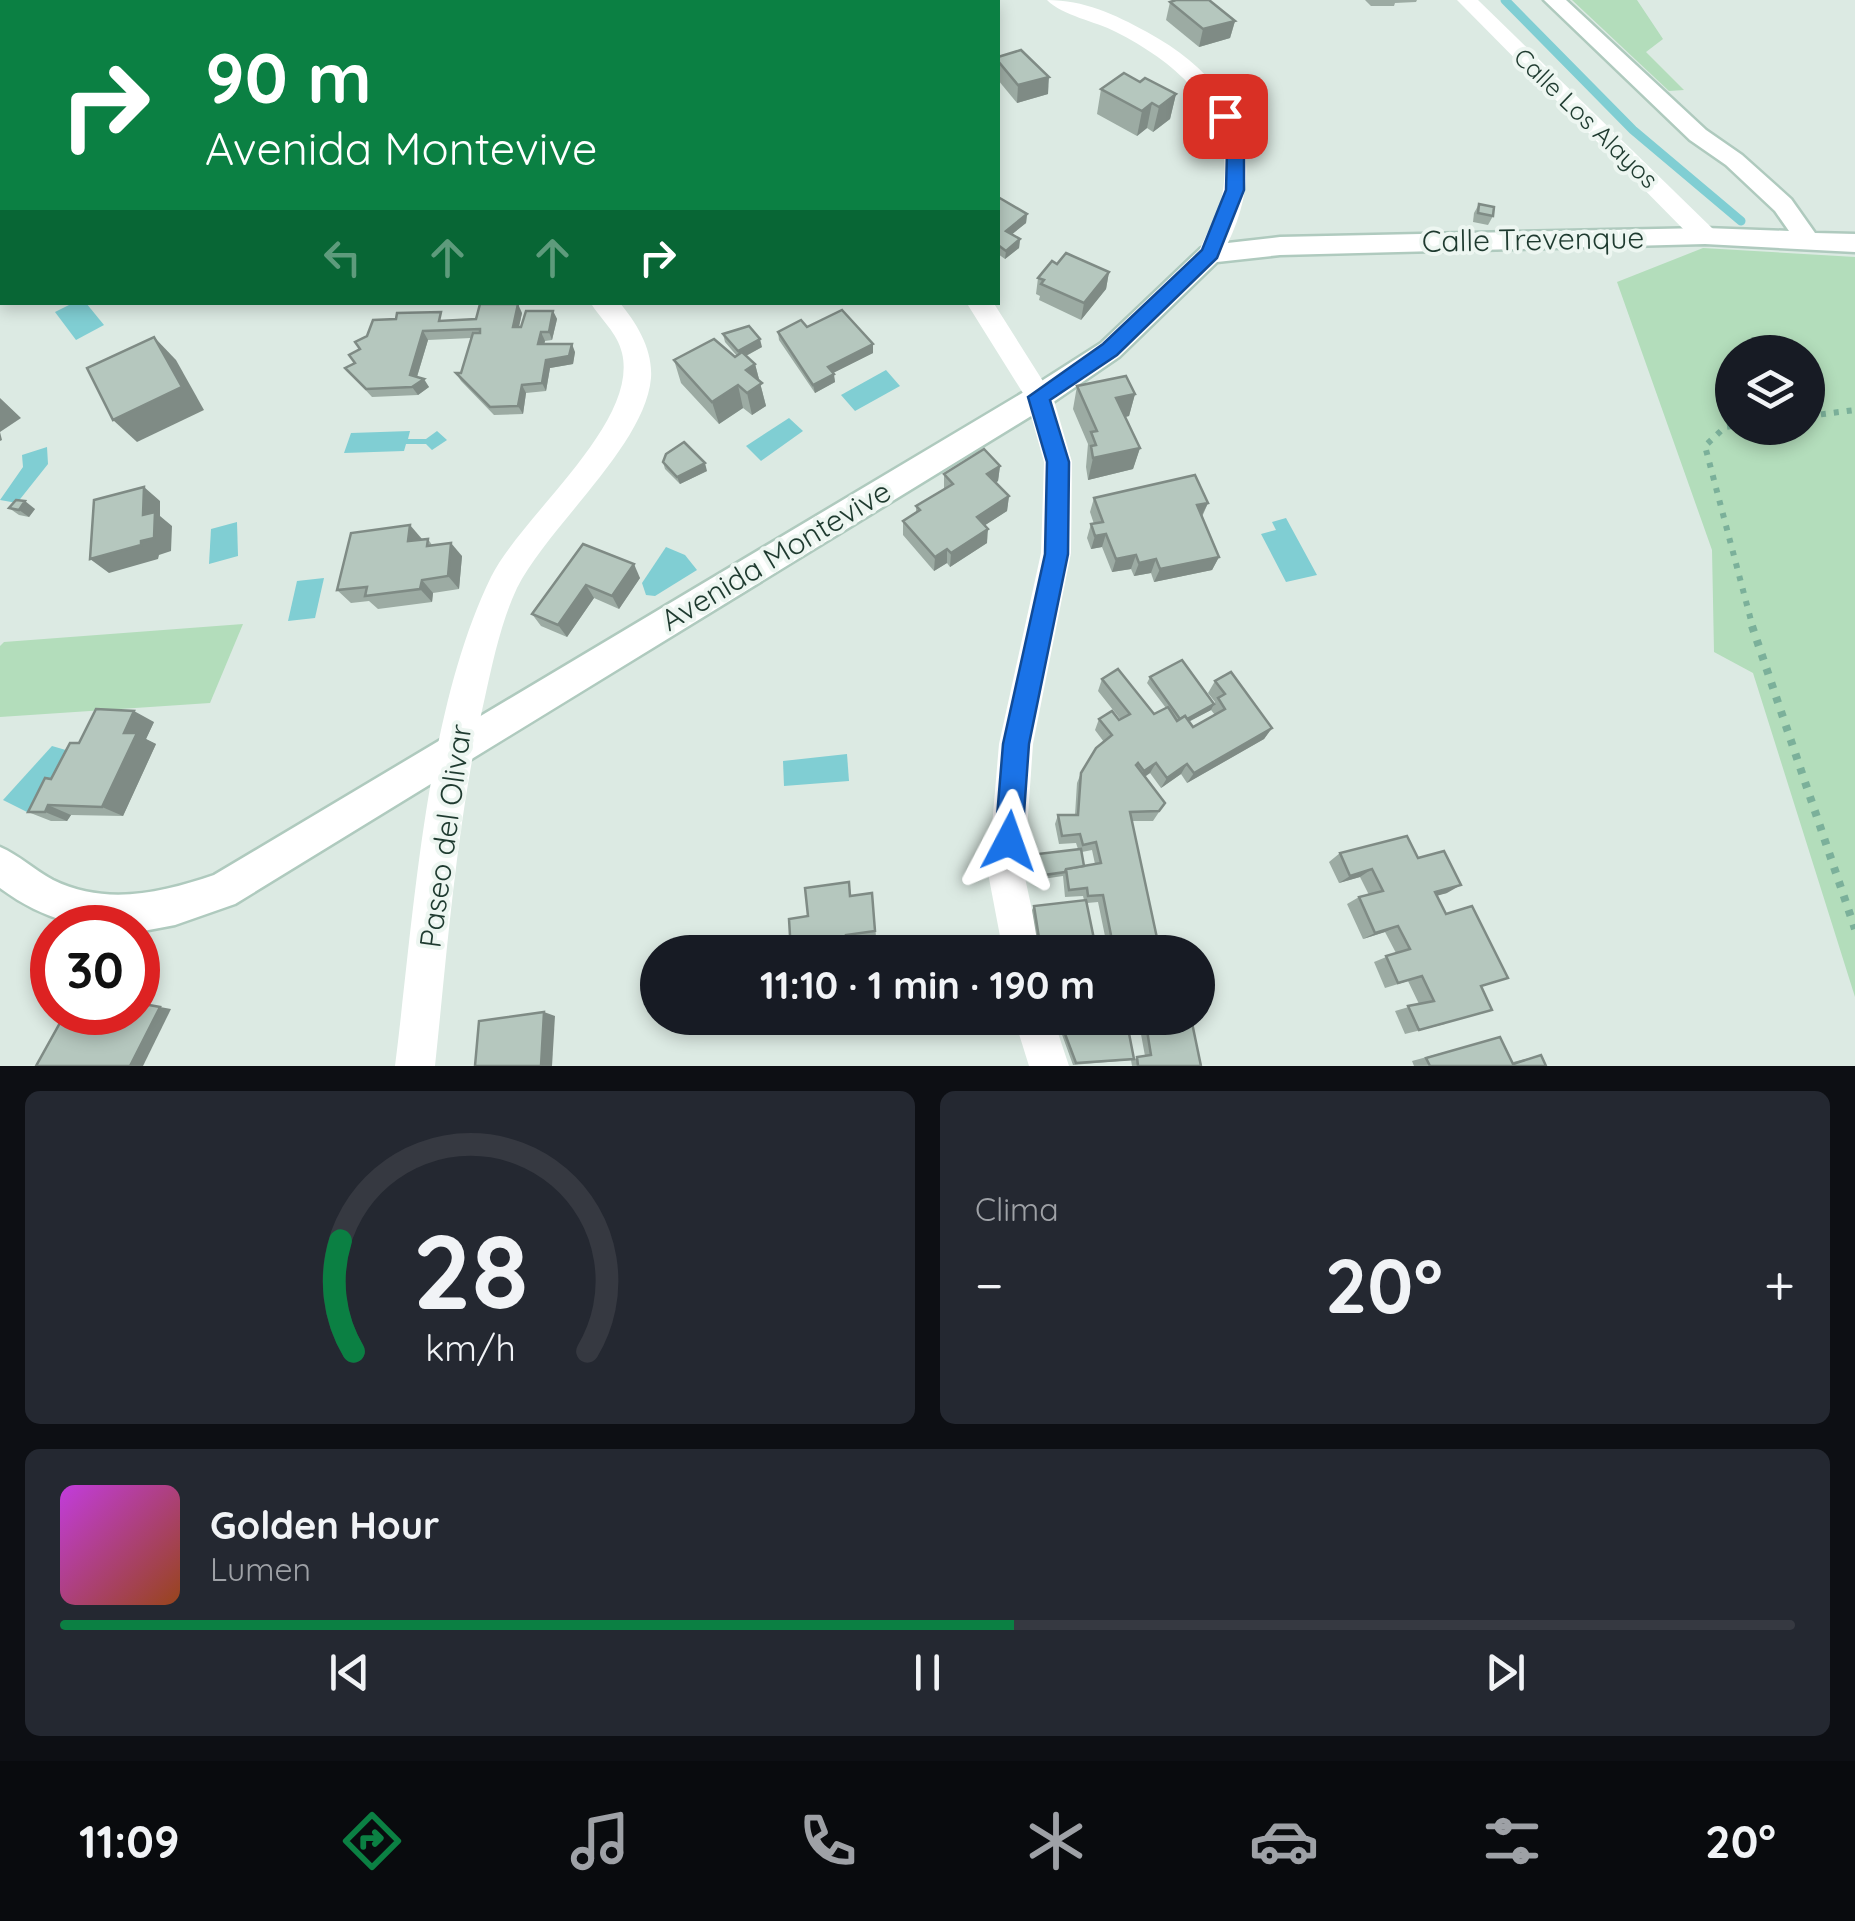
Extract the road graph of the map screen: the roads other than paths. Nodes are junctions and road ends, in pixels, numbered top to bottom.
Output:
1 (1057, 0) edge
2 (1467, 0) edge
3 (1554, 0) edge
4 (1706, 236) junction
5 (1806, 239) junction
6 (1855, 242) edge
7 (1210, 254) junction
8 (606, 305) edge
9 (981, 305) edge
10 (1038, 397) junction
11 (453, 752) junction
12 (0, 865) edge
13 (1019, 935) edge
14 (1039, 1035) edge
15 (415, 1066) edge
16 (1048, 1066) edge

1 - 7 street, Avenida Montevive
2 - 4 street, Calle Los Alayos
3 - 5 street
4 - 5 street, Calle Trevenque
4 - 7 street, Calle Trevenque
5 - 6 street, Calle Trevenque
7 - 10 street, Avenida Montevive
8 - 11 street, Paseo del Olivar
9 - 10 street
10 - 11 street, Avenida Montevive
10 - 13 street
11 - 12 street, Avenida Montevive
11 - 15 street, Paseo del Olivar
14 - 16 street

